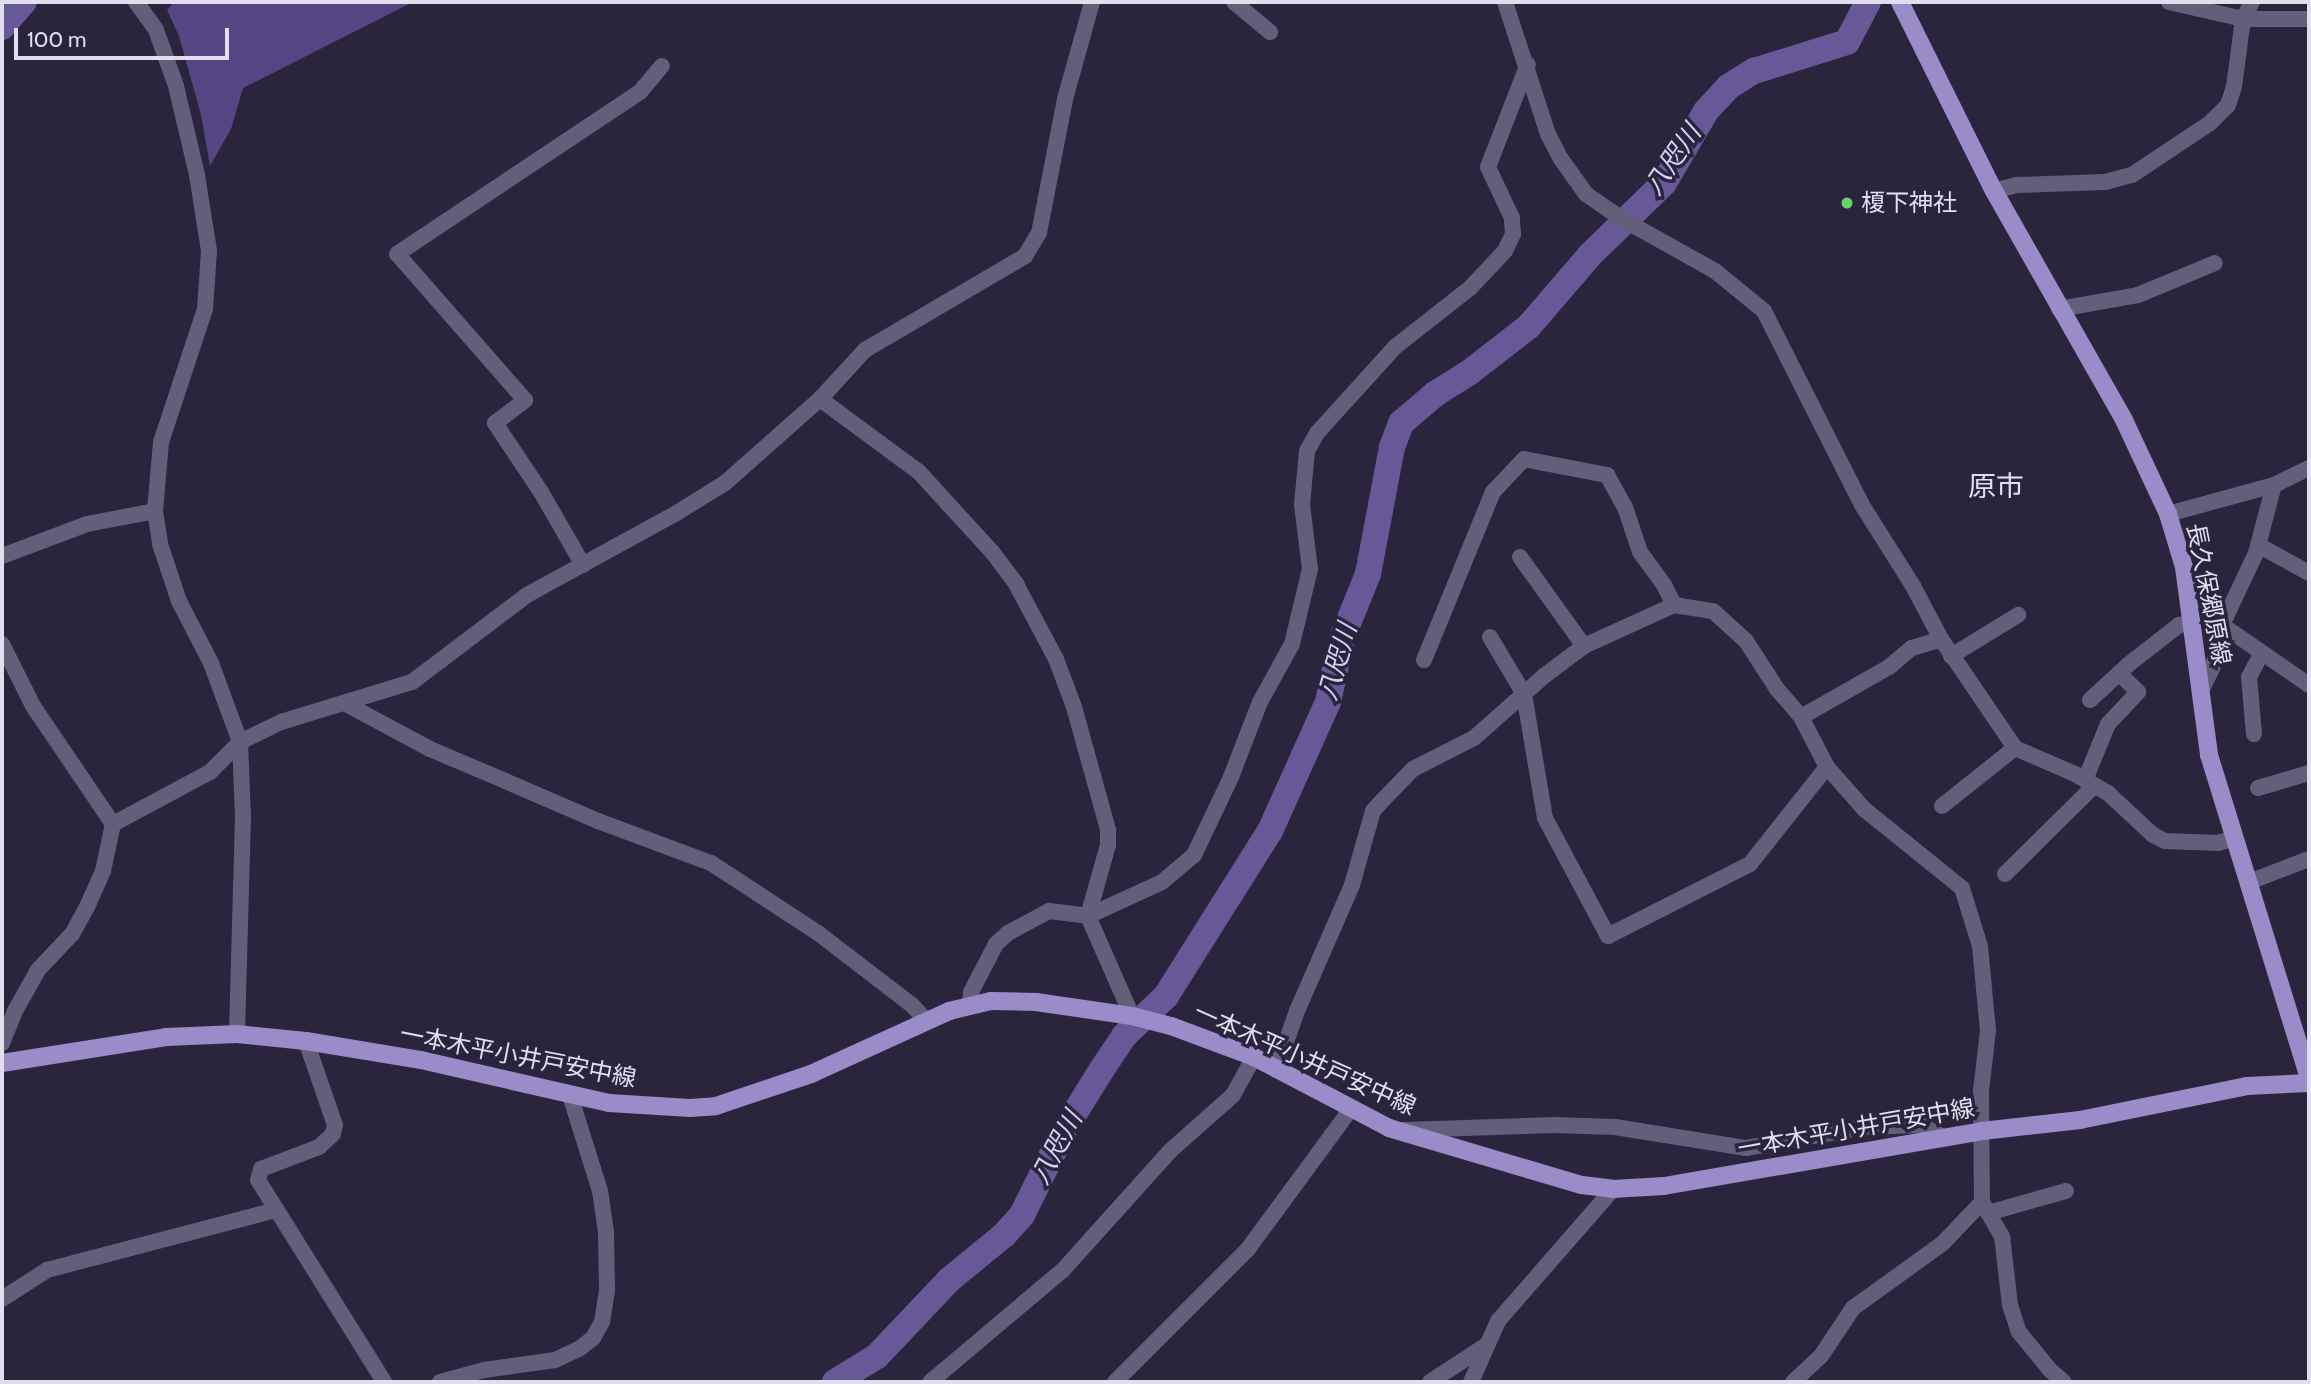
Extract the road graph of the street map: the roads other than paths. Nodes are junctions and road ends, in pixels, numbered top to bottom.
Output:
1 (136, 2) edge
2 (1093, 2) edge
3 (1234, 2) edge
4 (1505, 2) edge
5 (1900, 2) edge
6 (2169, 2) edge
7 (2252, 2) edge
8 (2242, 19) junction
9 (2309, 19) edge
10 (1270, 32) dead end
11 (1528, 64) junction
12 (662, 66) dead end
13 (1994, 191) junction
14 (2215, 263) dead end
15 (2059, 309) junction
16 (820, 399) junction
17 (2309, 468) edge
18 (2274, 485) junction
19 (155, 511) junction
20 (2168, 514) junction
21 (2258, 545) junction
22 (2, 556) edge
23 (1520, 557) dead end
24 (583, 565) junction
25 (2309, 573) edge
26 (1674, 605) junction
27 (2018, 615) dead end
28 (2192, 623) junction
29 (2222, 625) junction
30 (1490, 638) dead end
31 (1941, 639) junction
32 (2, 645) edge
33 (1584, 646) junction
34 (2262, 653) junction
35 (1951, 656) junction
36 (1424, 660) dead end
37 (2119, 673) junction
38 (2309, 685) edge
39 (2202, 689) junction
40 (1524, 694) junction
41 (2090, 700) dead end
42 (346, 704) junction
43 (1801, 717) junction
44 (2254, 734) dead end
45 (240, 742) junction
46 (2015, 748) junction
47 (1827, 767) junction
48 (2309, 773) edge
49 (2090, 783) junction
50 (2258, 789) dead end
51 (1942, 806) dead end
52 (113, 824) junction
53 (2234, 838) junction
54 (2309, 859) edge
55 (2005, 874) dead end
56 (2249, 883) junction
57 (1088, 916) junction
58 (970, 1006) junction
59 (1132, 1016) junction
60 (926, 1020) junction
61 (237, 1034) junction
62 (306, 1041) junction
63 (2, 1043) edge
64 (1254, 1057) junction
65 (2, 1063) edge
66 (1276, 1070) junction
67 (2309, 1080) edge
68 (570, 1095) junction
69 (1350, 1110) junction
70 (1397, 1130) junction
71 (1982, 1131) junction
72 (1944, 1137) junction
73 (1613, 1189) junction
74 (2066, 1191) dead end
75 (1985, 1207) junction
76 (276, 1210) junction
77 (2, 1299) edge
78 (1488, 1344) junction
79 (384, 1382) edge
80 (440, 1382) edge
81 (930, 1382) edge
82 (1115, 1382) edge
83 (1430, 1382) edge
84 (1471, 1382) edge
85 (1793, 1382) edge
86 (2064, 1382) edge

1 - 19 street
2 - 16 street
3 - 10 street
4 - 11 street
5 - 13 main road, 長久保郷原線
6 - 8 street
7 - 8 street
8 - 9 street
8 - 13 street
11 - 31 street
11 - 57 street
12 - 24 street
13 - 15 main road, 長久保郷原線
14 - 15 street
15 - 20 main road, 長久保郷原線
16 - 24 street
16 - 57 street
17 - 18 street
18 - 20 street
18 - 21 street
19 - 22 street
19 - 45 street
20 - 28 main road, 長久保郷原線
21 - 25 street
21 - 29 street
23 - 33 street
24 - 42 street
26 - 33 street
26 - 36 street
26 - 43 street
27 - 35 street
28 - 37 street
28 - 39 main road, 長久保郷原線
29 - 34 street
29 - 39 street
30 - 40 street
31 - 35 street
31 - 43 street
32 - 52 street
33 - 40 street
34 - 38 street
34 - 44 street
35 - 46 street
37 - 41 street
37 - 49 street
39 - 53 main road, 長久保郷原線
40 - 47 street
40 - 66 street
42 - 45 street
42 - 60 street
43 - 47 street
45 - 52 street
45 - 61 street
46 - 49 street
46 - 51 street
47 - 71 street
48 - 50 street
49 - 53 street
49 - 55 street
52 - 63 street
53 - 56 main road, 長久保郷原線
54 - 56 street
56 - 67 main road, 長久保郷原線
57 - 58 street
57 - 59 street
58 - 59 main road, 一本木平小井戸安中線
58 - 60 main road, 一本木平小井戸安中線
59 - 64 main road, 一本木平小井戸安中線
60 - 68 main road, 一本木平小井戸安中線
61 - 62 main road, 一本木平小井戸安中線
61 - 65 main road, 一本木平小井戸安中線
62 - 68 main road, 一本木平小井戸安中線
62 - 76 street
64 - 66 main road, 一本木平小井戸安中線
64 - 81 street
66 - 69 main road, 一本木平小井戸安中線
67 - 71 main road, 一本木平小井戸安中線
68 - 80 street
69 - 70 main road, 一本木平小井戸安中線
69 - 82 street
70 - 72 street
70 - 73 main road, 一本木平小井戸安中線
71 - 72 main road, 一本木平小井戸安中線
71 - 75 street
72 - 73 main road, 一本木平小井戸安中線
73 - 78 street
74 - 75 street
75 - 85 street
75 - 86 street
76 - 77 street
76 - 79 street
78 - 83 street
78 - 84 street

